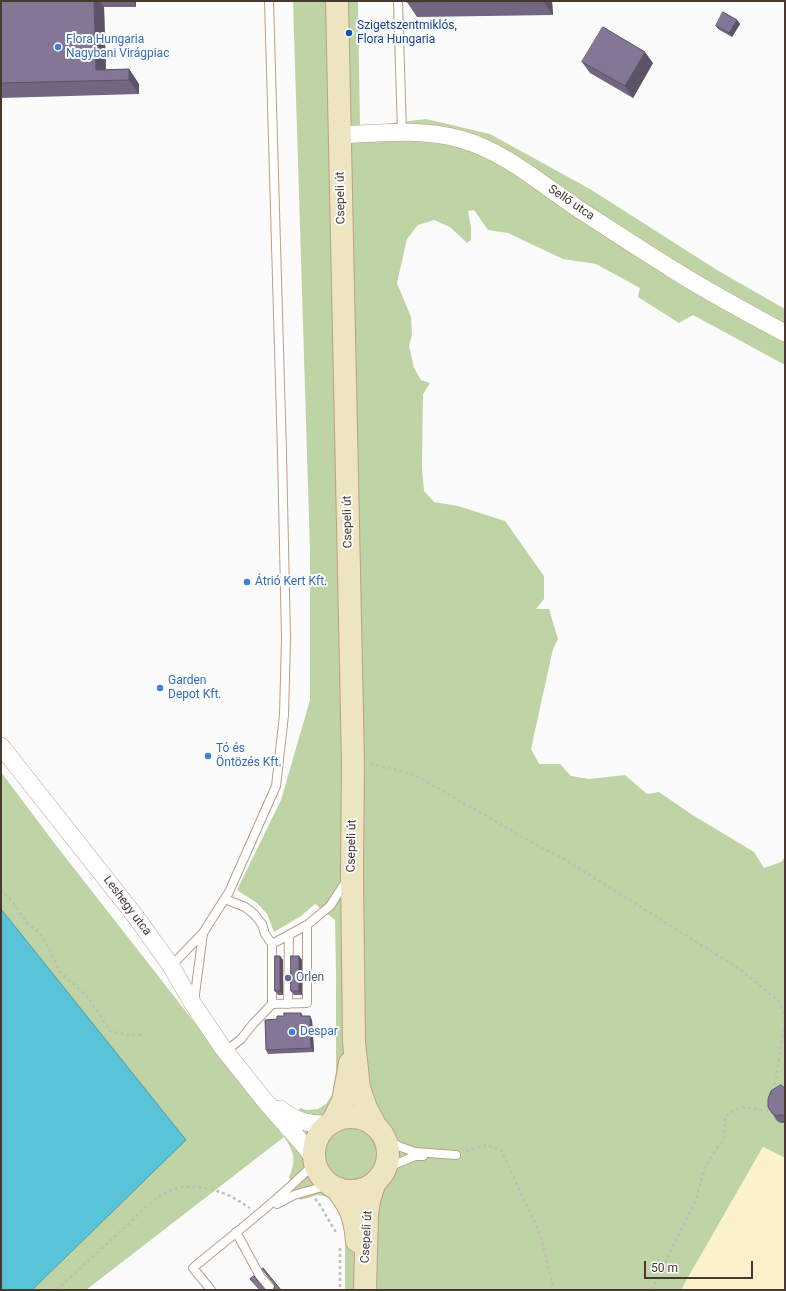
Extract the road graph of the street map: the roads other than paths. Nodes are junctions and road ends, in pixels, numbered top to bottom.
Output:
1 (269, 1) edge
2 (337, 1) edge
3 (398, 1) edge
4 (402, 132) junction
5 (340, 135) junction
6 (785, 333) edge
7 (1, 746) edge
8 (352, 873) junction
9 (225, 899) junction
10 (307, 925) junction
11 (203, 933) junction
12 (289, 935) junction
13 (272, 944) junction
14 (171, 966) junction
15 (193, 1004) junction
16 (272, 1004) junction
17 (288, 1004) junction
18 (354, 1042) junction
19 (226, 1051) junction
20 (242, 1073) junction
21 (331, 1123) junction
22 (379, 1131) junction
23 (314, 1161) junction
24 (380, 1176) junction
25 (333, 1187) junction
26 (262, 1212) junction
27 (236, 1232) junction
28 (212, 1290) edge
29 (272, 1290) edge
30 (364, 1290) edge

1 - 9 lane
2 - 5 street, Csepeli út
3 - 4 lane
4 - 5 street, Sellő utca
4 - 6 street, Sellő utca
5 - 8 street, Csepeli út
7 - 14 street, Leshegy utca
8 - 10 lane
8 - 18 street, Csepeli út
9 - 11 lane
9 - 13 lane
10 - 12 lane
10 - 17 lane
11 - 14 lane
11 - 15 lane
12 - 13 lane
12 - 17 lane
13 - 16 lane
14 - 15 street, Leshegy utca
15 - 19 street, Leshegy utca
16 - 17 lane
16 - 19 lane
18 - 21 street, Csepeli út
18 - 22 street, Csepeli út
19 - 20 street, Leshegy utca
20 - 21 street, Leshegy utca
20 - 23 street, Leshegy utca
21 - 22 street
21 - 23 street
22 - 24 street
22 - 24 lane
23 - 25 street
23 - 26 lane
24 - 25 street
24 - 30 street, Csepeli út
25 - 26 lane
25 - 30 street, Csepeli út
26 - 27 lane
27 - 28 lane
27 - 29 lane

